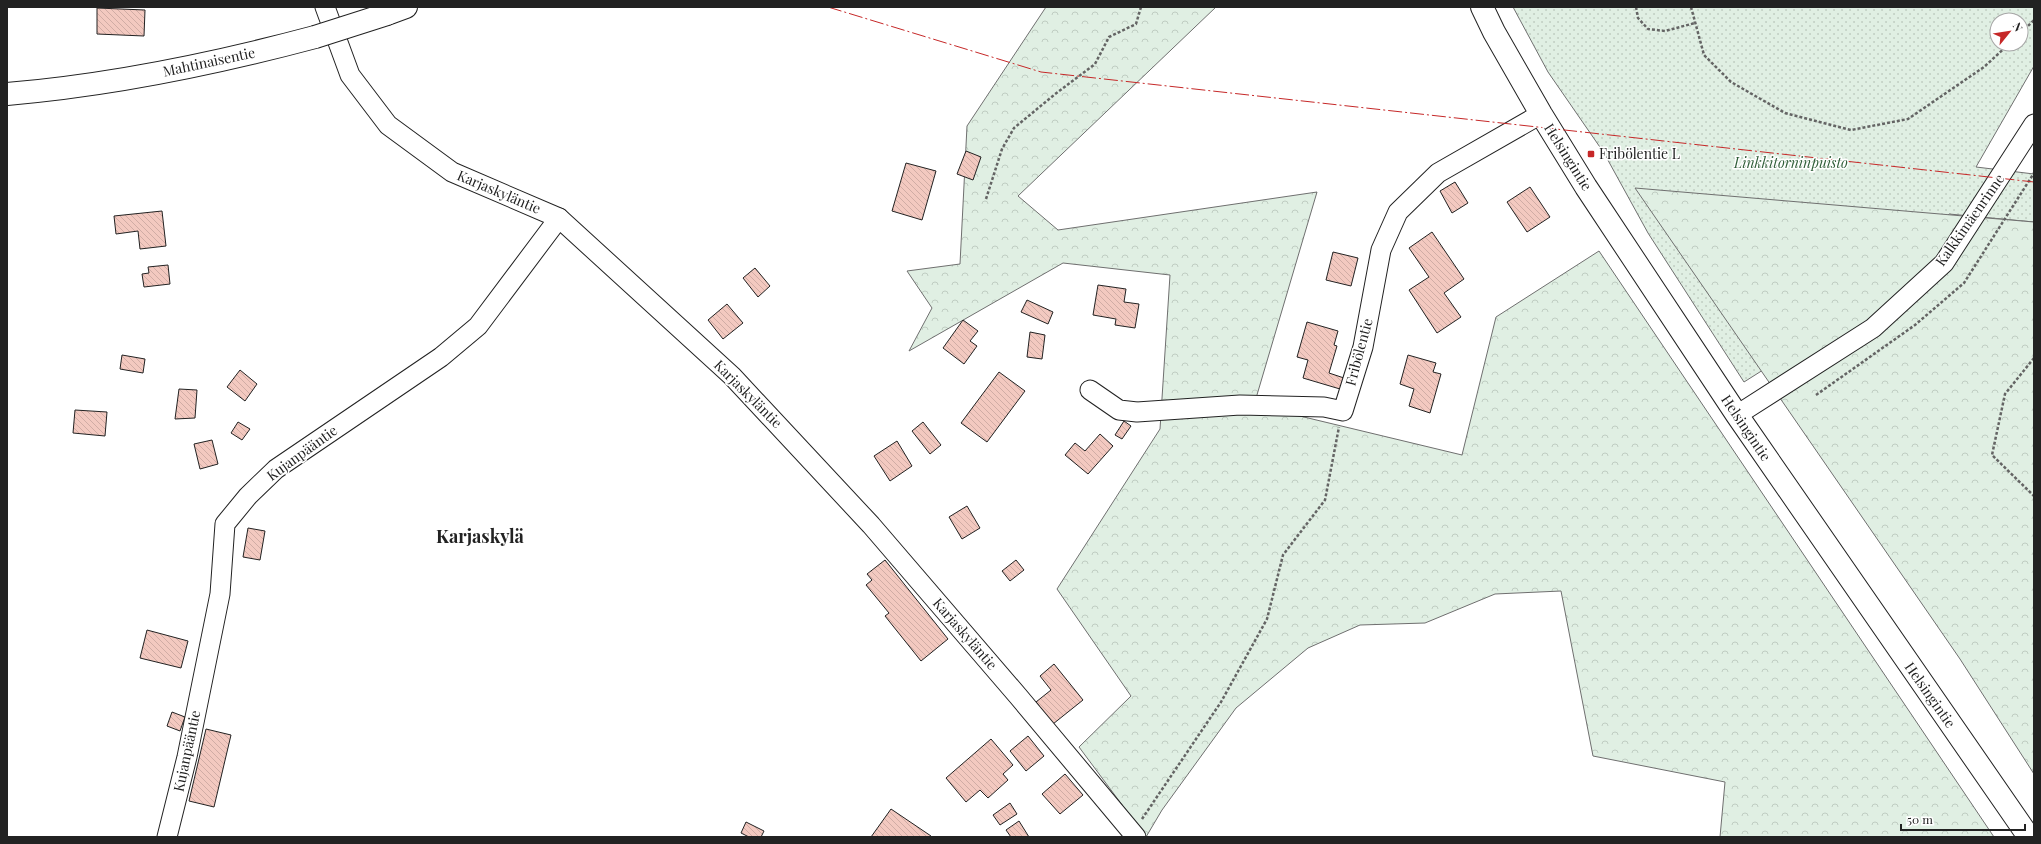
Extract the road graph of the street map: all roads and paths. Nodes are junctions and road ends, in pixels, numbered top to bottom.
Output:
1 (325, 7) edge
2 (1141, 7) edge
3 (1482, 7) edge
4 (1636, 7) edge
5 (1691, 7) edge
6 (397, 10) edge
7 (1695, 23) junction
8 (2000, 52) edge
9 (7, 94) edge
10 (1541, 114) junction
11 (2034, 124) edge
12 (986, 199) dead end
13 (559, 218) junction
14 (2034, 358) edge
15 (1090, 390) dead end
16 (1343, 411) junction
17 (1737, 415) junction
18 (2034, 496) edge
19 (1134, 835) edge
20 (167, 837) edge
21 (2028, 837) edge

1 - 13 street, Karjaskyläntie
2 - 12 path
3 - 10 main road, Helsingintie
4 - 7 path
5 - 7 path
6 - 9 main road, Mahtinaisentie, bridge
7 - 8 path
10 - 16 street, Fribölentie
10 - 17 main road, Helsingintie
11 - 17 street, Kalkkimäenrinne
13 - 19 street, Karjaskyläntie
13 - 20 street, Kujanpääntie
14 - 18 path
15 - 16 street
16 - 19 path
17 - 21 main road, Helsingintie

